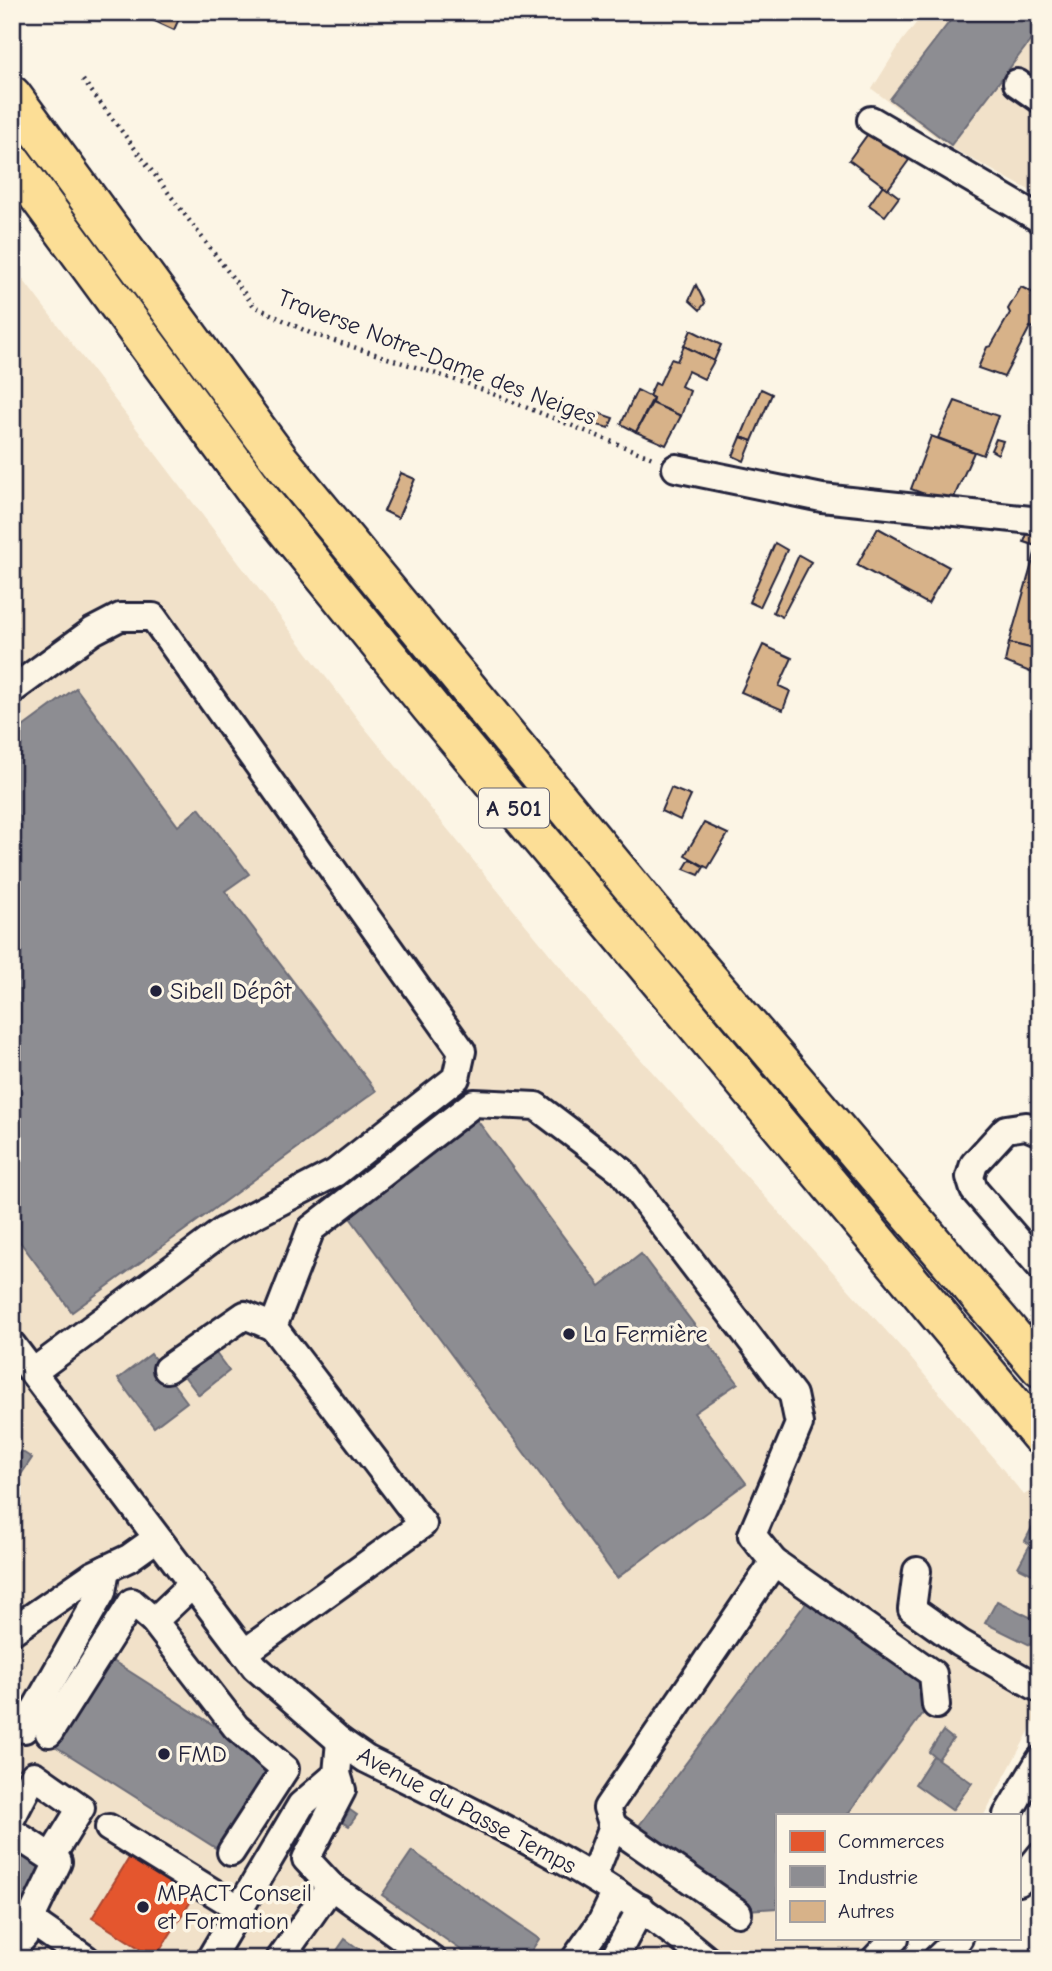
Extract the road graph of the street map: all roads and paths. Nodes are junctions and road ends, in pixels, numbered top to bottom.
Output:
1 (83, 80) dead end
2 (1017, 83) dead end
3 (12, 95) edge
4 (1040, 99) edge
5 (871, 120) dead end
6 (12, 161) edge
7 (1040, 219) edge
8 (676, 468) joint
9 (1040, 521) edge
10 (12, 690) edge
11 (1040, 1132) edge
12 (1040, 1266) edge
13 (273, 1328) junction
14 (19, 1358) edge
15 (1040, 1367) edge
16 (167, 1369) dead end
17 (1040, 1436) edge
18 (157, 1538) junction
19 (774, 1562) junction
20 (106, 1569) junction
21 (917, 1571) dead end
22 (193, 1584) junction
23 (154, 1621) junction
24 (12, 1631) edge
25 (244, 1653) junction
26 (1040, 1689) edge
27 (936, 1705) dead end
28 (340, 1741) junction
29 (1040, 1760) edge
30 (337, 1774) junction
31 (1008, 1814) edge
32 (12, 1817) edge
33 (613, 1826) junction
34 (109, 1828) dead end
35 (12, 1832) edge
36 (231, 1853) dead end
37 (1040, 1856) edge
38 (51, 1857) junction
39 (593, 1877) junction
40 (1020, 1881) edge
41 (331, 1886) junction
42 (617, 1892) junction
43 (641, 1908) junction
44 (240, 1909) junction
45 (738, 1913) dead end
46 (30, 1920) junction
47 (893, 1940) edge
48 (957, 1940) edge
49 (12, 1950) edge
50 (623, 1956) edge
51 (86, 1959) edge
52 (210, 1959) edge
53 (280, 1959) edge
54 (432, 1959) edge
55 (575, 1959) edge
56 (706, 1959) edge
57 (875, 1959) edge
58 (937, 1959) edge

1 - 8 path, Traverse Notre-Dame des Neiges
2 - 4 street
3 - 15 highway, A 501
5 - 7 street
6 - 17 highway, A 501
8 - 9 street
10 - 14 street
11 - 12 street
13 - 16 street
13 - 19 street
13 - 25 street
14 - 18 street, Avenue du Passe Temps
18 - 20 street
18 - 22 street, Avenue du Passe Temps
19 - 27 street
19 - 33 street
20 - 23 street
20 - 24 street
21 - 26 street
22 - 23 street
22 - 25 street, Avenue du Passe Temps
23 - 36 street
25 - 28 street, Avenue du Passe Temps
28 - 30 street
28 - 39 street, Avenue du Passe Temps
29 - 31 street
30 - 41 street
30 - 44 street
32 - 38 street
33 - 39 street
33 - 45 street
34 - 44 street
35 - 38 street
37 - 40 street
38 - 46 street
39 - 42 street, Avenue du Passe Temps
41 - 53 street
41 - 54 street
42 - 43 street, Avenue du Passe Temps
42 - 55 street
43 - 50 street
43 - 56 street, Avenue du Passe Temps
44 - 52 street
46 - 49 street
46 - 51 street
47 - 57 street
48 - 58 street

